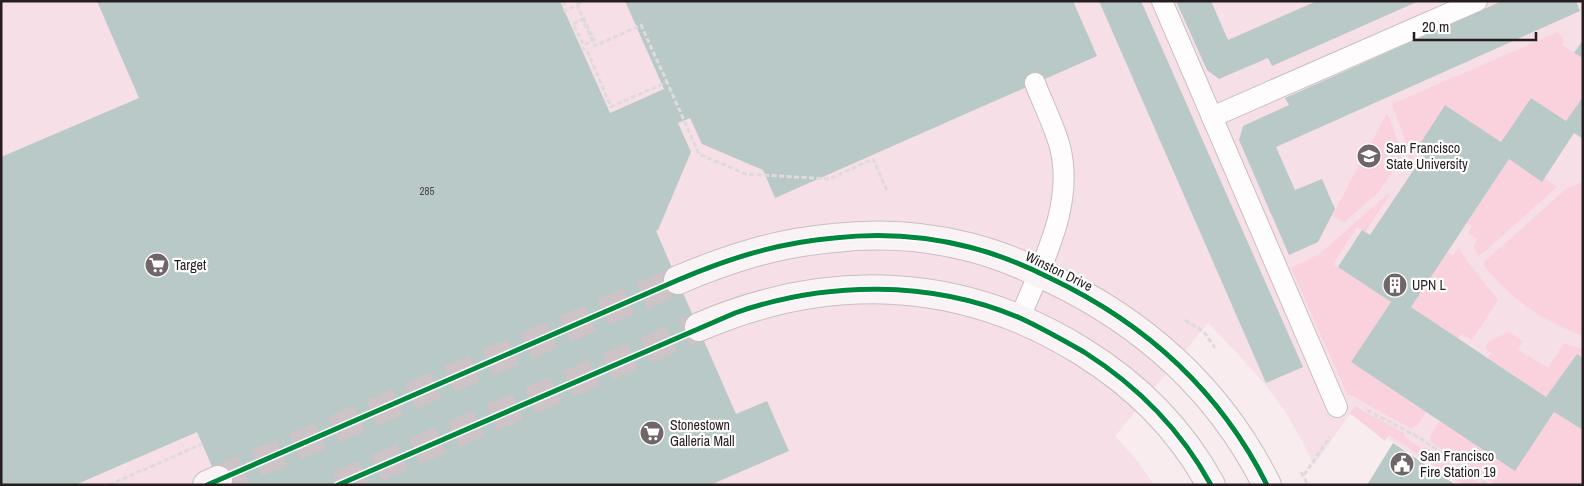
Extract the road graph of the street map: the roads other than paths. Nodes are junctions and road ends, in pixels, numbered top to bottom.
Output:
1 (1162, 1) edge
2 (1477, 1) edge
3 (1035, 83) dead end
4 (1212, 117) junction
5 (1038, 272) junction
6 (678, 280) tunnel mouth
7 (1020, 318) junction
8 (699, 327) tunnel mouth
9 (1337, 407) dead end
10 (1211, 485) edge
11 (1267, 485) edge

1 - 4 lane
2 - 4 lane
3 - 5 lane
4 - 9 lane
5 - 6 street, Winston Drive
5 - 7 lane
5 - 11 street, Winston Drive
7 - 8 street
7 - 10 street

